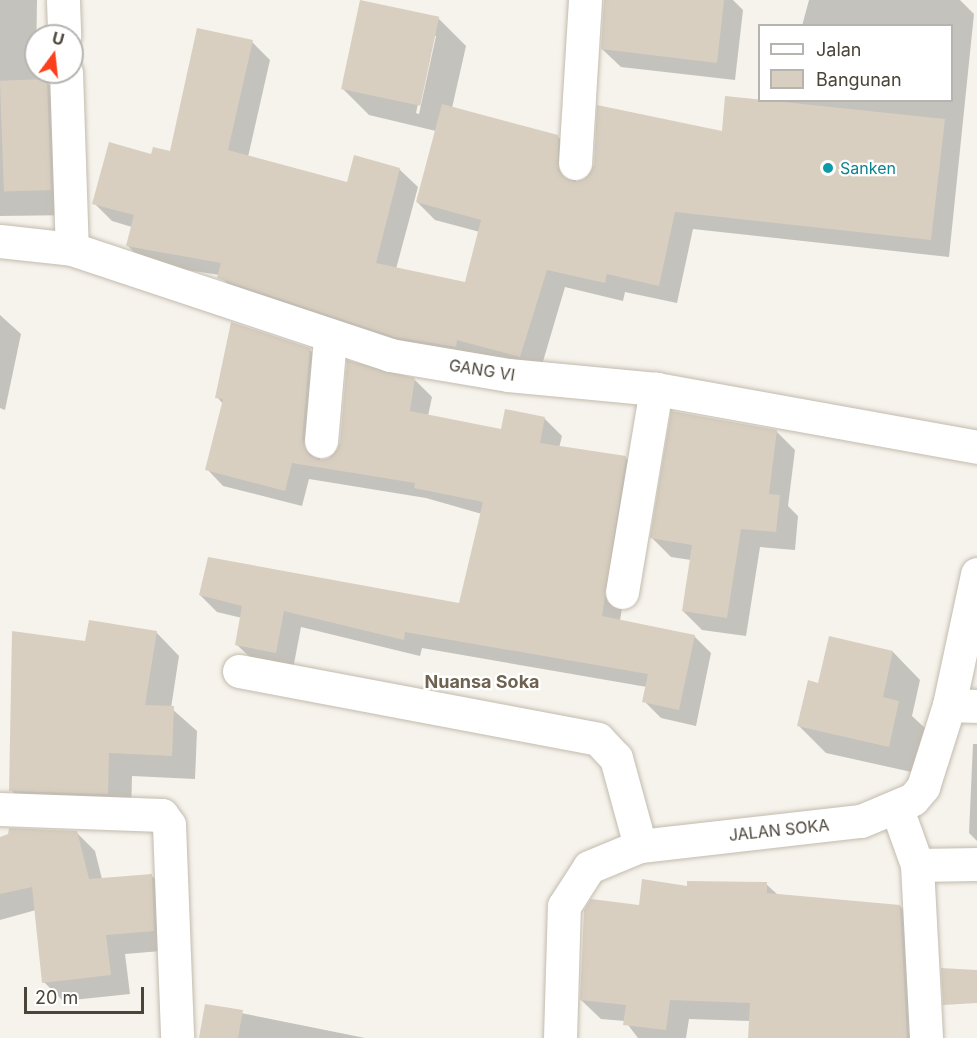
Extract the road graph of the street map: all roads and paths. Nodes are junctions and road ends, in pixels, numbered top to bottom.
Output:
1 (585, 0) edge
2 (63, 1) edge
3 (64, 24) edge
4 (66, 84) edge
5 (575, 163) dead end
6 (0, 241) edge
7 (72, 249) junction
8 (330, 339) junction
9 (657, 389) junction
10 (321, 441) dead end
11 (977, 447) edge
12 (977, 574) edge
13 (622, 592) dead end
14 (974, 608) edge
15 (238, 671) dead end
16 (963, 706) edge
17 (0, 809) edge
18 (897, 809) junction
19 (640, 846) junction
20 (977, 864) edge
21 (917, 865) junction
22 (177, 1038) edge
23 (560, 1038) edge
24 (926, 1038) edge

1 - 5 street
2 - 3 street
4 - 7 street
6 - 7 street, GANG VI
7 - 8 street, GANG VI
8 - 9 street, GANG VI
8 - 10 street
9 - 11 street, GANG VI
9 - 13 street
12 - 14 street, JALAN SOKA
14 - 16 street, JALAN SOKA
15 - 19 street
16 - 18 street, JALAN SOKA
17 - 22 street
18 - 19 street, JALAN SOKA
18 - 21 street
19 - 23 street, JALAN SOKA
20 - 21 street
21 - 24 street

